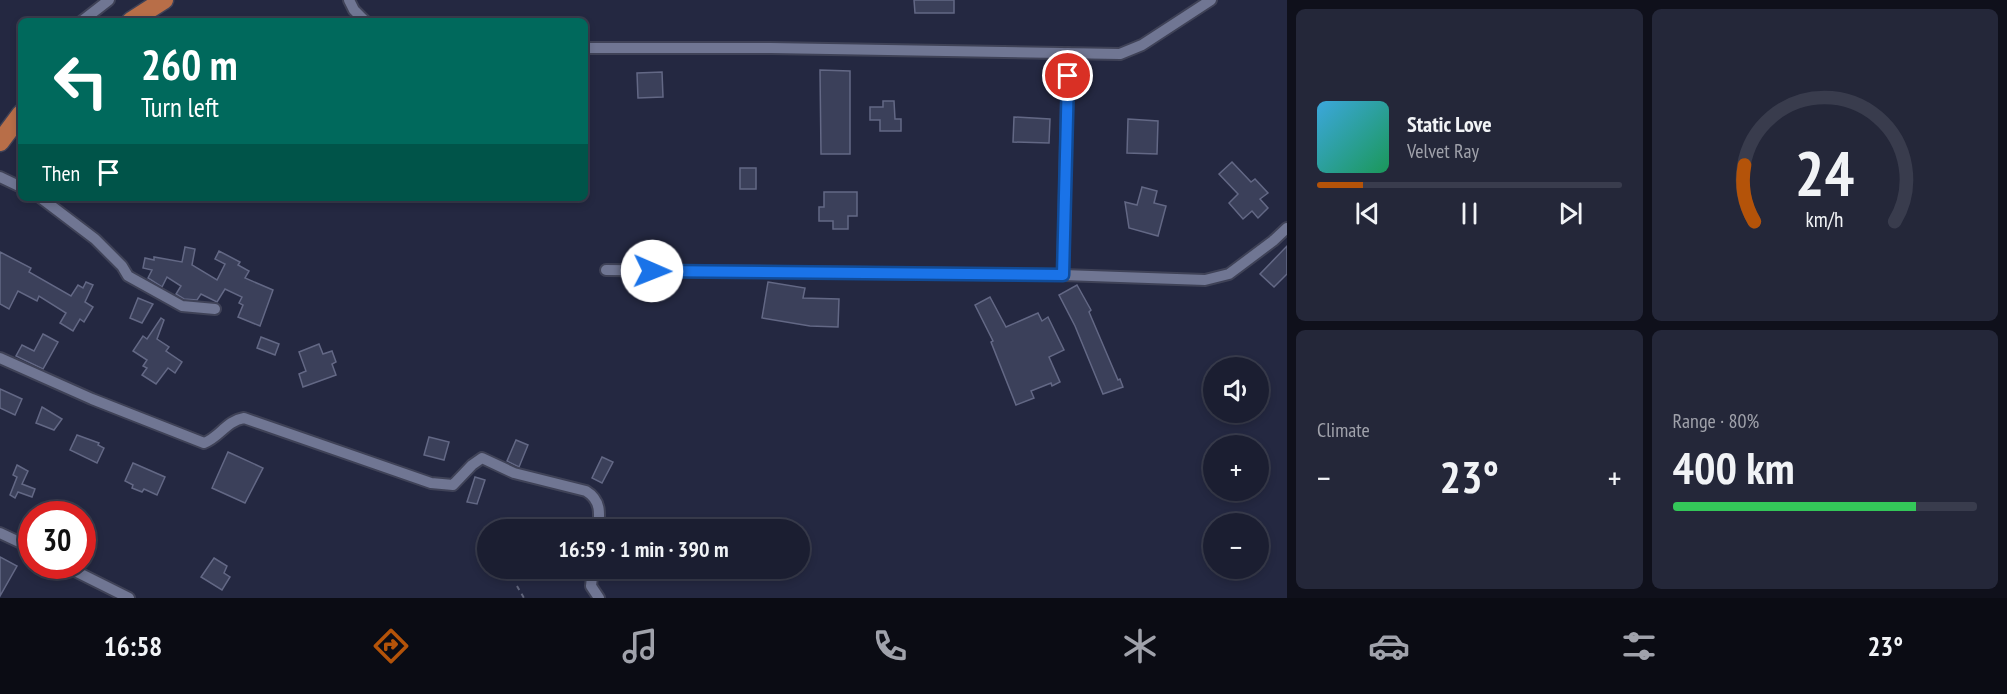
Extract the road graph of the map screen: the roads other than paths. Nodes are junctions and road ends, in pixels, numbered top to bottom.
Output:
1 (109, 0) edge
2 (164, 0) edge
3 (349, 0) edge
4 (1211, 0) edge
5 (86, 18) edge
6 (136, 18) edge
7 (362, 18) edge
8 (588, 48) edge
9 (1068, 54) junction
10 (18, 118) edge
11 (0, 142) edge
12 (0, 177) edge
13 (18, 186) edge
14 (45, 201) edge
15 (1287, 228) edge
16 (606, 270) dead end
17 (1063, 275) junction
18 (215, 309) dead end
19 (0, 358) edge
20 (598, 519) edge
21 (0, 533) edge
22 (18, 542) edge
23 (91, 579) edge
24 (592, 579) edge
25 (129, 598) edge
26 (599, 598) edge

1 - 5 street
2 - 6 highway
3 - 7 street
4 - 9 street
8 - 9 street
9 - 17 street
10 - 11 highway
12 - 13 street
14 - 18 street
15 - 17 street
16 - 17 street
19 - 20 street
21 - 22 street
23 - 25 street
24 - 26 street

